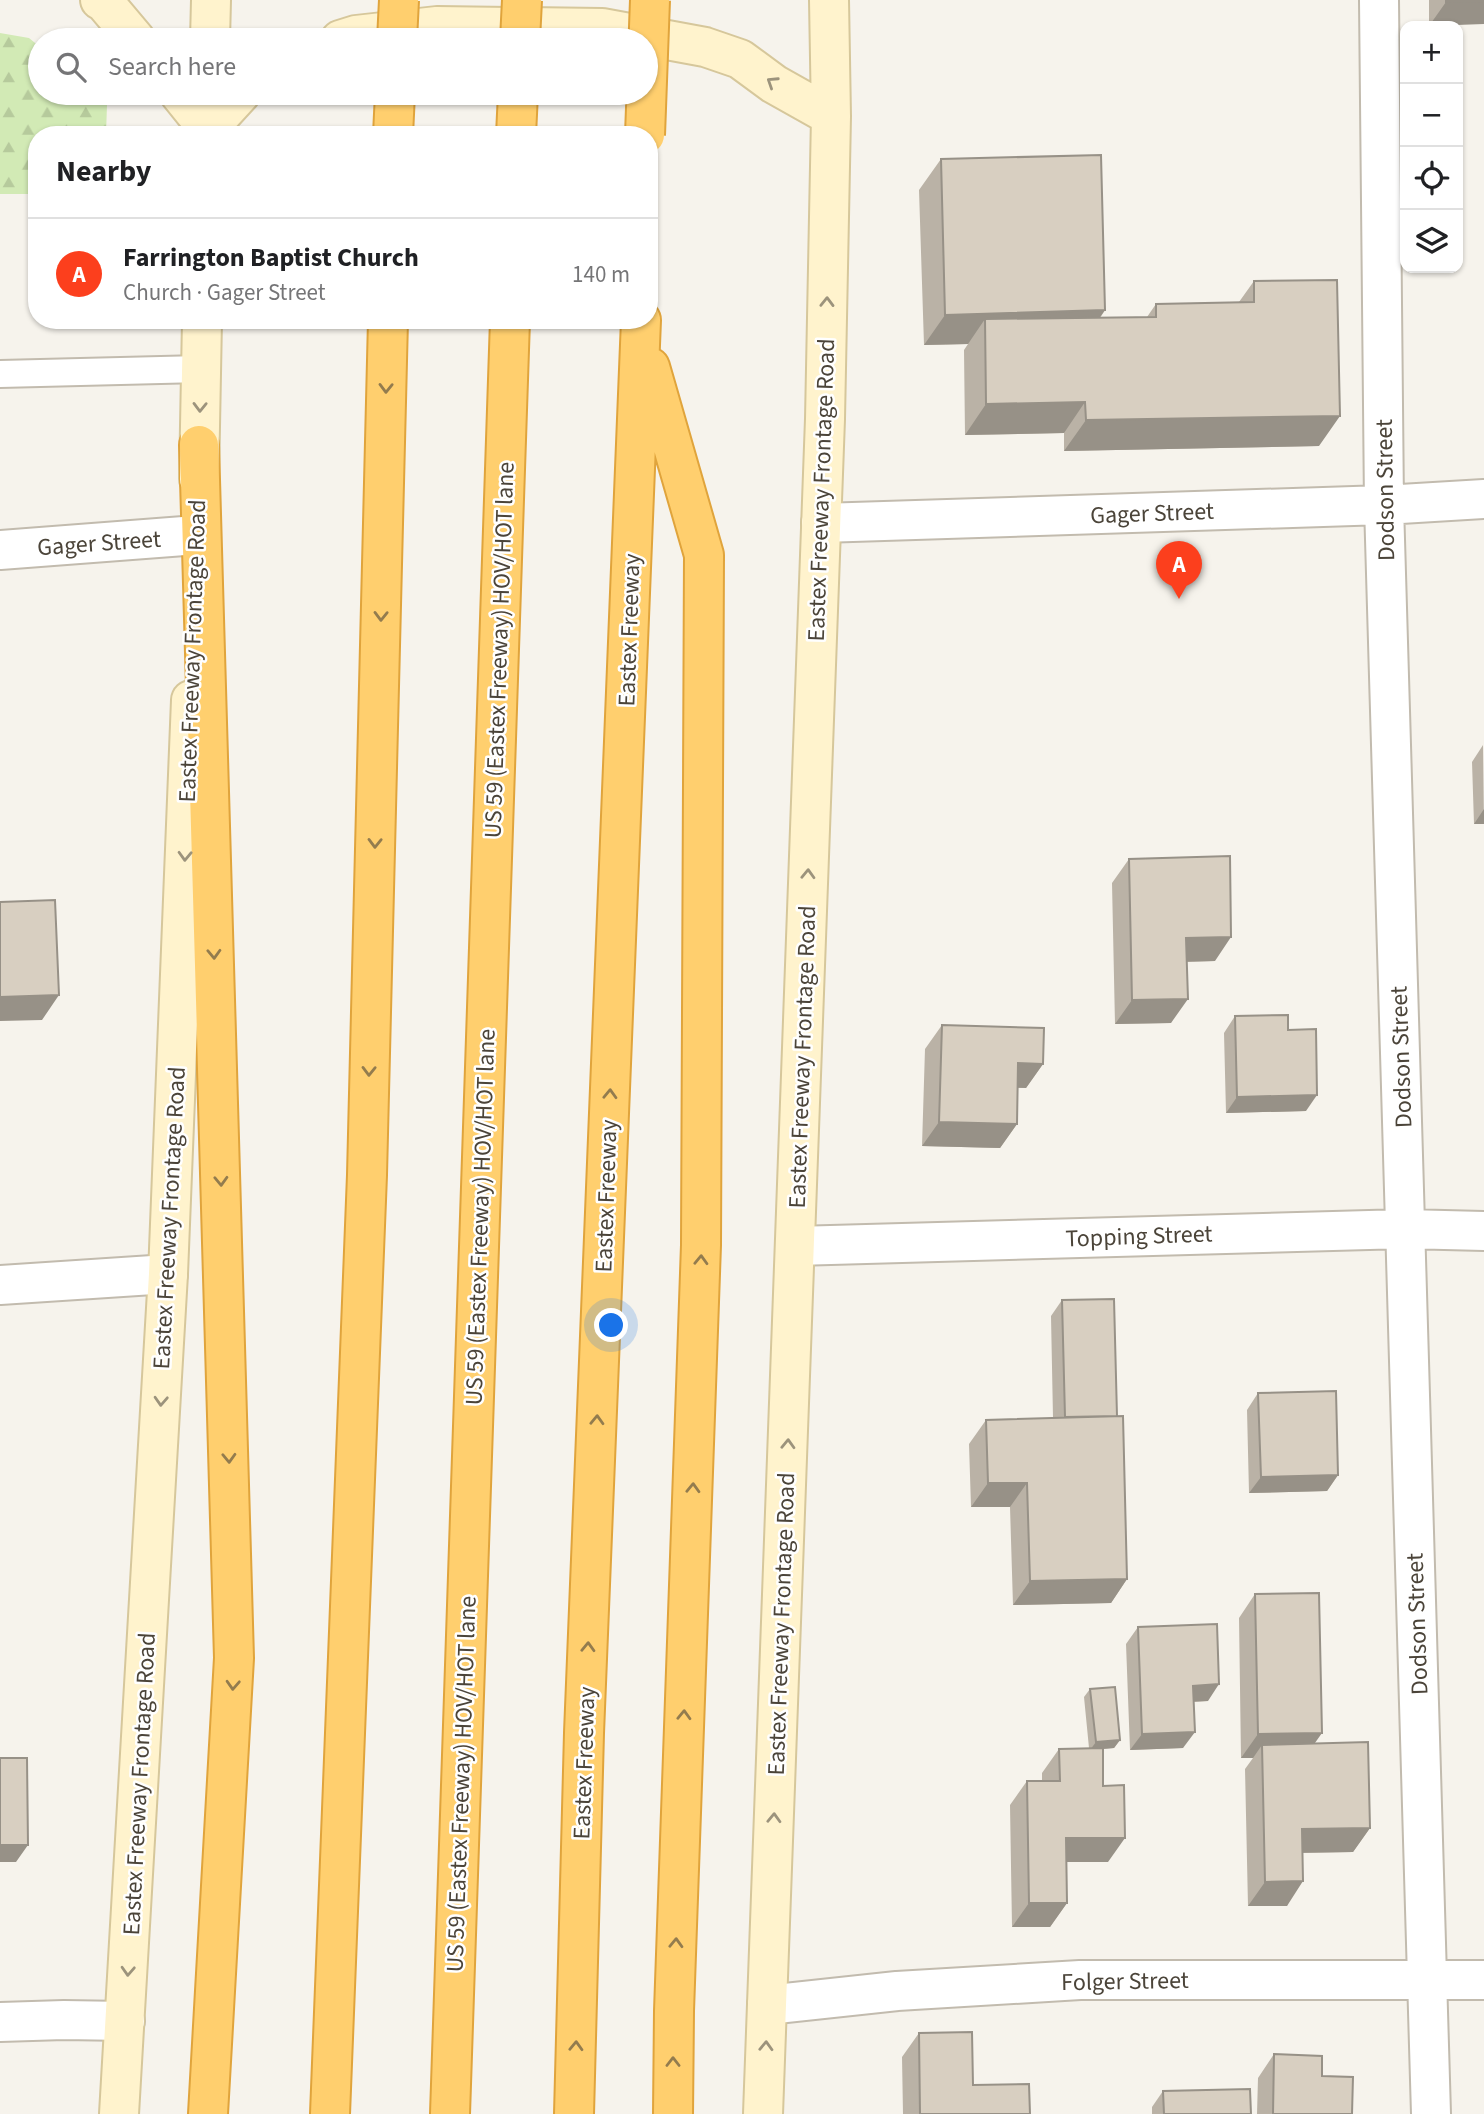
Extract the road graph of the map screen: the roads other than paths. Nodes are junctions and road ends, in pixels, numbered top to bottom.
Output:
1 (100, 0) edge
2 (211, 0) edge
3 (399, 0) edge
4 (522, 0) edge
5 (650, 0) edge
6 (829, 0) edge
7 (1379, 0) edge
8 (126, 28) edge
9 (210, 28) edge
10 (398, 28) edge
11 (419, 28) edge
12 (521, 28) edge
13 (602, 28) edge
14 (649, 28) edge
15 (658, 38) edge
16 (192, 105) edge
17 (226, 105) edge
18 (394, 105) edge
19 (517, 105) edge
20 (646, 105) edge
21 (831, 116) junction
22 (208, 119) edge
23 (393, 126) edge
24 (516, 126) edge
25 (645, 126) edge
26 (202, 329) edge
27 (388, 329) edge
28 (510, 329) edge
29 (641, 329) edge
30 (201, 369) junction
31 (0, 374) edge
32 (199, 445) junction
33 (1484, 499) edge
34 (1384, 505) junction
35 (821, 523) junction
36 (197, 535) junction
37 (0, 550) edge
38 (1405, 1228) junction
39 (1484, 1231) edge
40 (795, 1246) junction
41 (168, 1274) junction
42 (0, 1285) edge
43 (1427, 1980) junction
44 (1484, 1980) edge
45 (767, 2005) junction
46 (125, 2021) junction
47 (0, 2022) edge
48 (119, 2114) edge
49 (208, 2114) edge
50 (330, 2114) edge
51 (450, 2114) edge
52 (574, 2114) edge
53 (673, 2114) edge
54 (763, 2114) edge
55 (1431, 2114) edge

1 - 8 main road
2 - 9 main road
3 - 10 highway, bridge
4 - 12 highway, bridge
5 - 14 highway, bridge
6 - 21 main road, Eastex Freeway Frontage Road
7 - 34 street, Dodson Street
13 -> 11 main road
21 -> 15 main road
16 - 22 main road
17 - 22 main road
18 - 23 highway
19 - 24 highway
20 - 25 highway, bridge
35 -> 21 main road, Eastex Freeway Frontage Road
26 - 30 main road, Eastex Freeway Frontage Road
27 -> 50 highway
28 - 51 highway, US 59 (Eastex Freeway) HOV/HOT lane
52 -> 29 highway, Eastex Freeway
53 -> 29 highway
30 - 31 lane
30 -> 32 main road, Eastex Freeway Frontage Road
32 - 36 main road, Eastex Freeway Frontage Road
32 -> 49 highway
33 - 34 street, Gager Street
34 - 35 street, Gager Street
34 - 38 street, Dodson Street
40 -> 35 main road, Eastex Freeway Frontage Road
36 - 37 street, Gager Street
36 -> 41 main road, Eastex Freeway Frontage Road
38 - 39 street, Topping Street
38 - 40 street, Topping Street
38 - 43 street, Dodson Street
45 -> 40 main road, Eastex Freeway Frontage Road
41 - 42 street
41 -> 46 main road, Eastex Freeway Frontage Road
43 - 44 street, Folger Street
43 - 45 street, Folger Street
43 - 55 street, Dodson Street
54 -> 45 main road, Eastex Freeway Frontage Road
46 - 47 street
46 - 48 main road, Eastex Freeway Frontage Road

